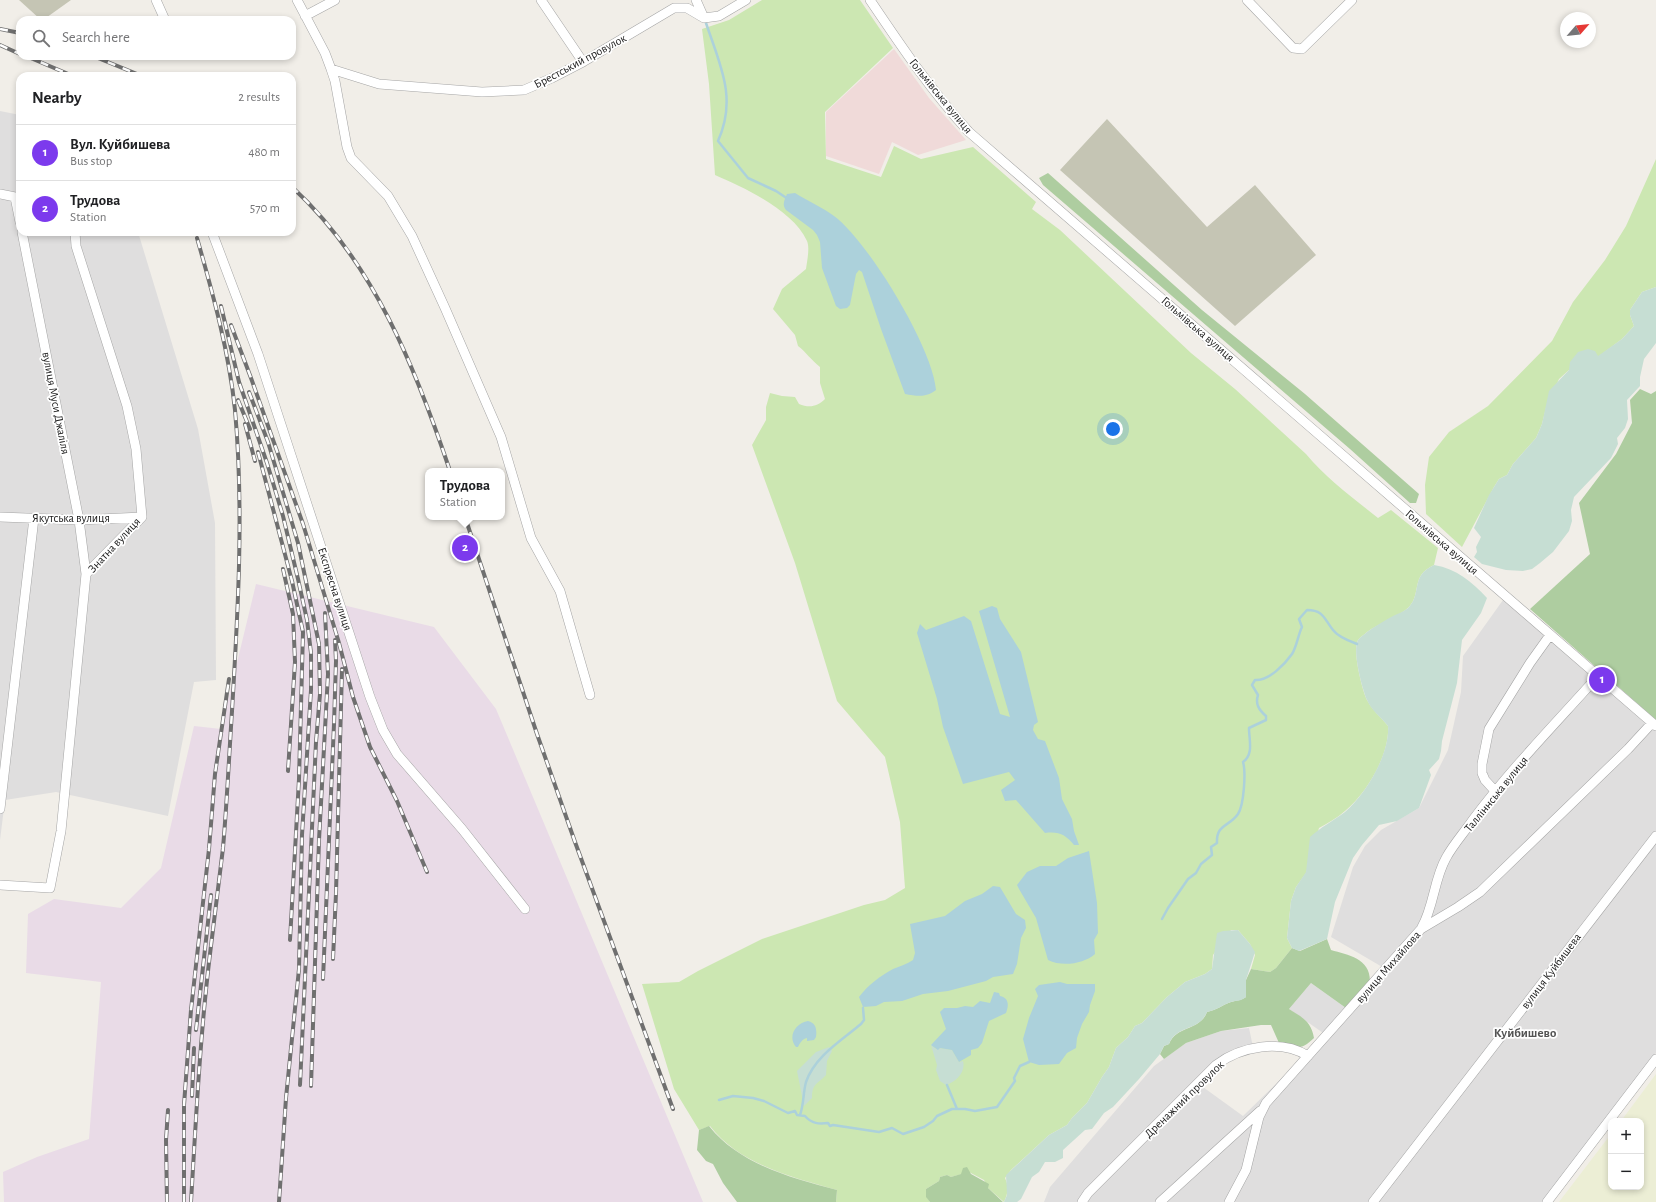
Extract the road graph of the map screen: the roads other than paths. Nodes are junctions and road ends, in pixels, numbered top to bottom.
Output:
1 (156, 0) edge
2 (297, 0) edge
3 (335, 0) edge
4 (542, 0) edge
5 (696, 0) edge
6 (746, 0) edge
7 (870, 0) edge
8 (1247, 0) edge
9 (1352, 0) edge
10 (164, 16) edge
11 (305, 16) junction
12 (704, 18) junction
13 (583, 62) junction
14 (331, 69) junction
15 (0, 194) edge
16 (16, 197) edge
17 (23, 236) edge
18 (75, 236) edge
19 (213, 236) edge
20 (0, 517) edge
21 (142, 517) junction
22 (34, 518) junction
23 (79, 520) junction
24 (86, 574) junction
25 (1550, 635) junction
26 (1598, 676) junction
27 (590, 694) dead end
28 (1654, 725) edge
29 (1495, 791) junction
30 (0, 809) edge
31 (1656, 836) edge
32 (0, 885) edge
33 (525, 909) dead end
34 (1421, 929) junction
35 (1308, 1056) junction
36 (1656, 1059) edge
37 (1261, 1110) junction
38 (1082, 1202) edge
39 (1160, 1202) edge
40 (1229, 1202) edge
41 (1373, 1202) edge
42 (1547, 1202) edge

1 - 10 street
2 - 11 street
3 - 11 street
4 - 13 street
5 - 12 street
6 - 12 street
7 - 25 street, Гольмівська вулиця
8 - 9 street
11 - 14 street
12 - 13 street, Брестський провулок
13 - 14 street, Брестський провулок
14 - 27 street
15 - 16 street
17 - 23 street, вулиця Муси Джаліля
18 - 21 street, Знатна вулиця
19 - 33 street, Експресна вулиця
20 - 22 street, Якутська вулиця
21 - 23 street, Якутська вулиця
21 - 24 street, Знатна вулиця
22 - 23 street, Якутська вулиця
22 - 30 street
23 - 24 street, вулиця Муси Джаліля
24 - 32 street, Знатна вулиця
25 - 26 street, Гольмівська вулиця
25 - 29 street
26 - 28 street, Гольмівська вулиця
26 - 29 street, Талліннська вулиця
28 - 34 street, вулиця Михайлова
29 - 34 street, Талліннська вулиця
31 - 41 street, вулиця Куйбишева
34 - 35 street, вулиця Михайлова
35 - 37 street, вулиця Михайлова
35 - 38 street, Дренажний провулок
36 - 42 street
37 - 39 street
37 - 40 street, вулиця Михайлова

